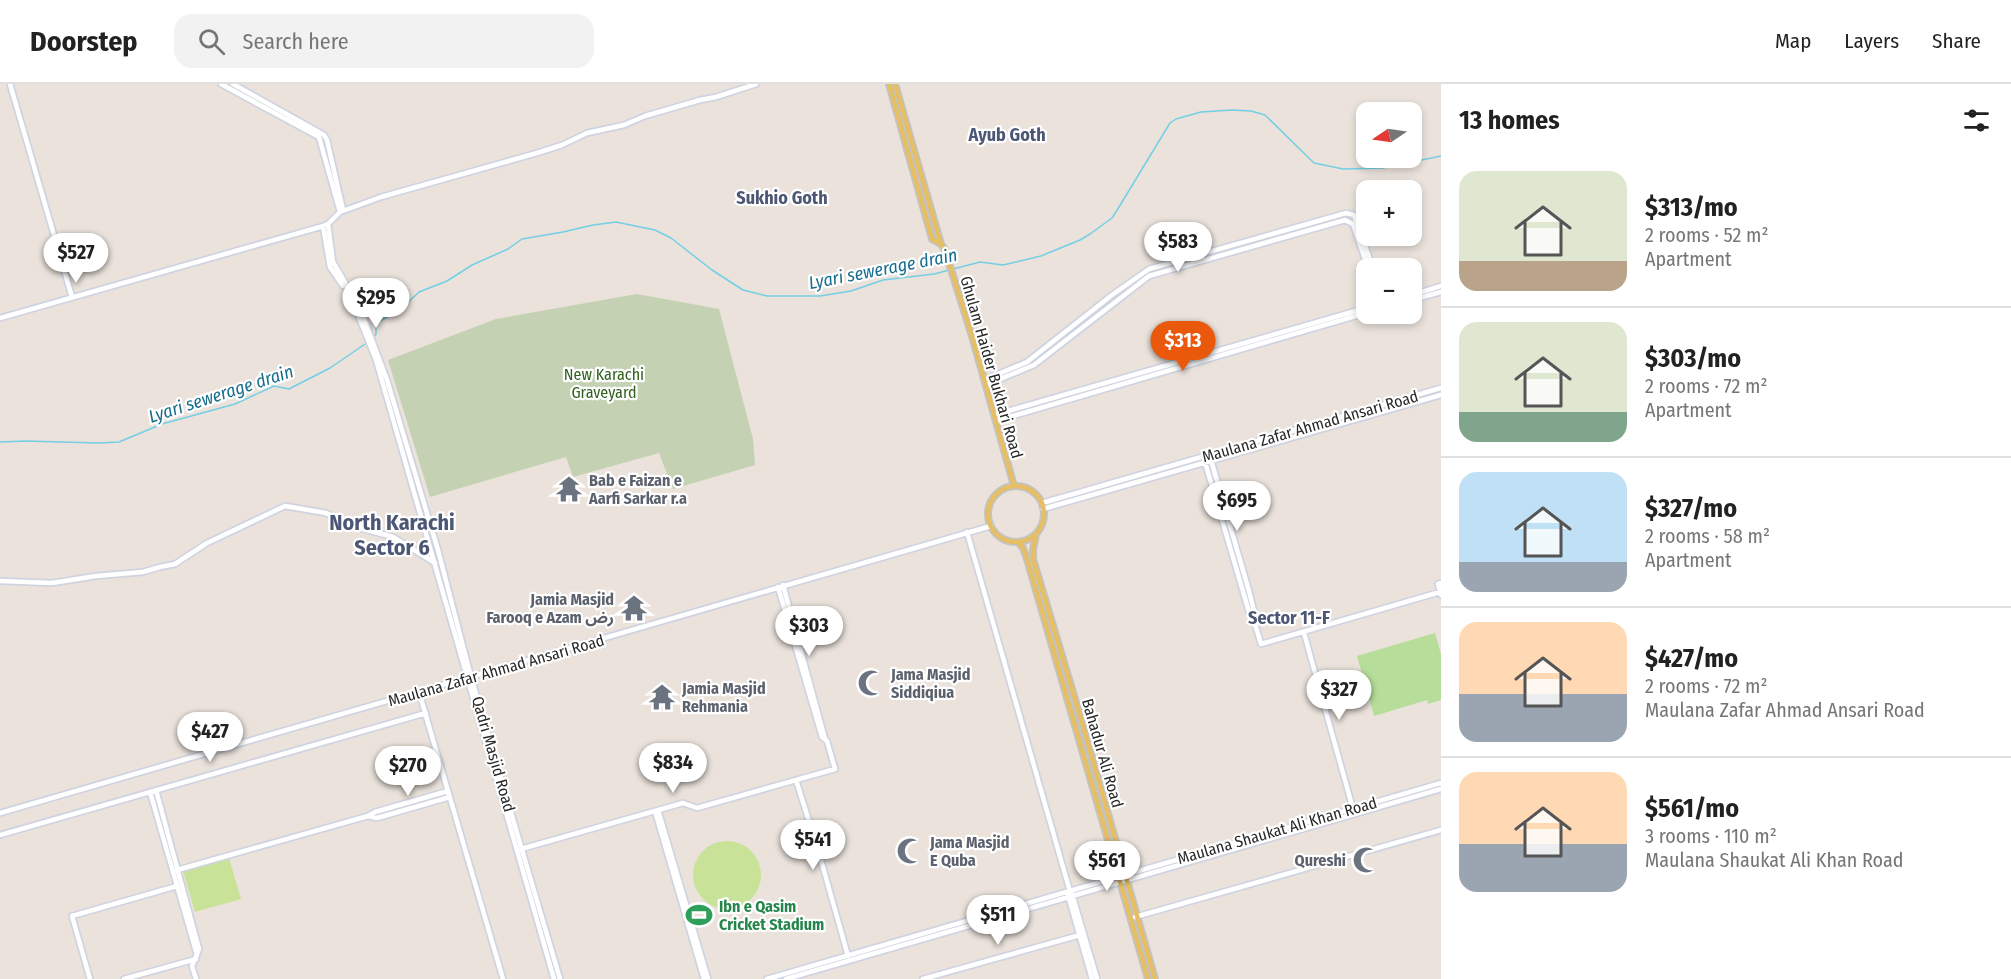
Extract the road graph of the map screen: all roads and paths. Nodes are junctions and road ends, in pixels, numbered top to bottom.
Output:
1 (10, 84) edge
2 (221, 84) edge
3 (233, 84) edge
4 (756, 84) edge
5 (888, 84) edge
6 (896, 84) edge
7 (342, 211) junction
8 (325, 225) junction
9 (941, 244) junction
10 (1365, 258) edge
11 (1369, 258) edge
12 (1441, 286) edge
13 (1422, 292) edge
14 (1441, 292) edge
15 (72, 297) junction
16 (1422, 297) edge
17 (1356, 312) edge
18 (1356, 315) edge
19 (1343, 317) junction
20 (0, 318) edge
21 (1224, 351) junction
22 (985, 382) junction
23 (1441, 388) edge
24 (1441, 395) edge
25 (994, 415) junction
26 (996, 422) junction
27 (1208, 461) junction
28 (1014, 486) junction
29 (1043, 506) junction
30 (991, 526) junction
31 (967, 532) junction
32 (1036, 534) junction
33 (1018, 542) junction
34 (438, 563) junction
35 (0, 581) edge
36 (1441, 583) edge
37 (780, 586) junction
38 (1441, 594) edge
39 (1304, 633) junction
40 (469, 678) junction
41 (420, 692) junction
42 (426, 713) junction
43 (796, 780) junction
44 (1441, 783) edge
45 (1441, 789) edge
46 (153, 791) junction
47 (449, 794) junction
48 (1353, 808) junction
49 (657, 810) junction
50 (0, 813) edge
51 (1354, 814) junction
52 (1441, 830) edge
53 (0, 835) edge
54 (521, 849) junction
55 (177, 870) junction
56 (1123, 878) junction
57 (177, 886) junction
58 (1070, 893) junction
59 (1134, 918) junction
60 (1080, 935) junction
61 (848, 956) junction
62 (196, 957) junction
63 (90, 979) edge
64 (124, 979) edge
65 (196, 979) edge
66 (503, 979) edge
67 (554, 979) edge
68 (560, 979) edge
69 (706, 979) edge
70 (767, 979) edge
71 (786, 979) edge
72 (922, 979) edge
73 (1092, 979) edge
74 (1098, 979) edge
75 (1148, 979) edge
76 (1155, 979) edge

1 - 15 street
2 - 7 street
3 - 7 street
4 - 7 street
5 - 9 main road
6 - 9 main road
7 - 8 street
8 - 15 street
8 - 34 street, Qadri Masjid Road
9 - 22 main road, Ghulam Haider Bukhari Road
10 - 22 street
11 - 22 street
12 - 13 street
14 - 16 street
15 - 20 street
17 - 19 street
18 - 19 street
19 - 21 street
21 - 25 street
21 - 26 street
22 - 25 main road, Ghulam Haider Bukhari Road
23 - 29 street, Maulana Zafar Ahmad Ansari Road
24 - 27 street, Maulana Zafar Ahmad Ansari Road
25 - 26 main road, Ghulam Haider Bukhari Road
26 - 28 main road, Ghulam Haider Bukhari Road
27 - 29 street, Maulana Zafar Ahmad Ansari Road
27 - 39 street
28 - 29 main road
28 - 30 main road
29 - 32 main road
30 - 31 street, Maulana Zafar Ahmad Ansari Road
30 - 33 main road
31 - 37 street, Maulana Zafar Ahmad Ansari Road
31 - 58 street
32 - 33 main road
32 - 56 main road, Bahadur Ali Road
33 - 56 main road, Bahadur Ali Road
34 - 35 street
34 - 40 street, Qadri Masjid Road
36 - 38 street
37 - 40 street, Maulana Zafar Ahmad Ansari Road
37 - 43 street
38 - 39 street
39 - 48 street
40 - 41 street, Maulana Zafar Ahmad Ansari Road
40 - 54 street, Qadri Masjid Road
40 - 67 street, Qadri Masjid Road
41 - 42 street
41 - 50 street, Maulana Zafar Ahmad Ansari Road
42 - 46 street
42 - 47 street
43 - 49 street
43 - 61 street
44 - 48 street, Maulana Shaukat Ali Khan Road
45 - 51 street, Maulana Shaukat Ali Khan Road
46 - 53 street
46 - 55 street
46 - 57 street
47 - 55 street
47 - 66 street
48 - 51 street
48 - 56 street, Maulana Shaukat Ali Khan Road
49 - 54 street
49 - 69 street
51 - 56 street, Maulana Shaukat Ali Khan Road
52 - 59 street
54 - 68 street, Qadri Masjid Road
55 - 62 street
56 - 58 street, Maulana Shaukat Ali Khan Road
56 - 59 main road, Bahadur Ali Road
57 - 62 street
57 - 63 street
58 - 60 street
58 - 61 street, Maulana Shaukat Ali Khan Road
58 - 71 street, Maulana Shaukat Ali Khan Road
58 - 74 street
59 - 75 main road, Bahadur Ali Road
59 - 76 main road, Bahadur Ali Road
60 - 72 street
60 - 73 street
61 - 70 street, Maulana Shaukat Ali Khan Road
62 - 64 street
62 - 65 street

